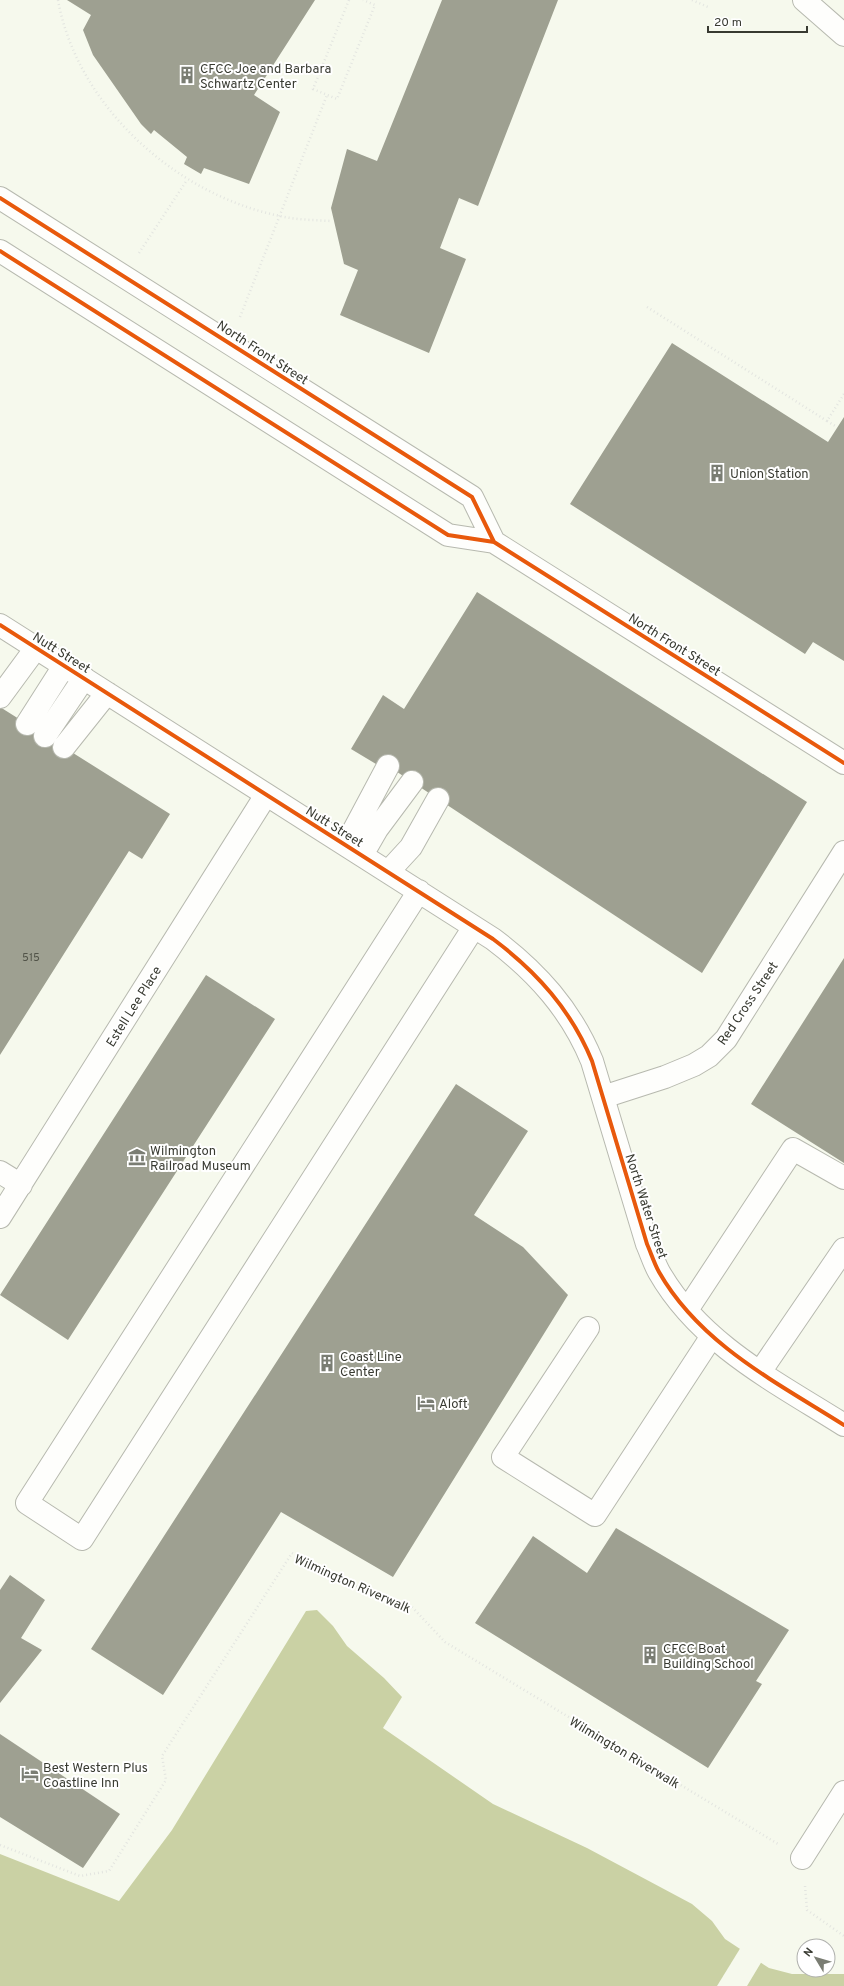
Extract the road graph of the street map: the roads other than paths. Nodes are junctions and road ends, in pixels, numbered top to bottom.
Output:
1 (804, 0) edge
2 (844, 35) edge
3 (0, 198) edge
4 (0, 251) edge
5 (494, 542) junction
6 (0, 625) edge
7 (36, 648) junction
8 (64, 666) junction
9 (84, 678) junction
10 (107, 693) junction
11 (0, 696) edge
12 (27, 724) dead end
13 (45, 736) dead end
14 (64, 747) dead end
15 (844, 763) edge
16 (388, 766) dead end
17 (412, 782) dead end
18 (266, 795) junction
19 (438, 799) dead end
20 (354, 850) junction
21 (844, 852) edge
22 (388, 872) junction
23 (419, 892) junction
24 (474, 927) junction
25 (603, 1097) junction
26 (0, 1172) edge
27 (844, 1178) edge
28 (20, 1184) junction
29 (0, 1217) edge
30 (844, 1248) edge
31 (687, 1310) junction
32 (588, 1328) dead end
33 (712, 1336) junction
34 (760, 1372) junction
35 (844, 1425) edge
36 (844, 1792) edge
37 (802, 1858) road end

1 - 2 street
3 - 5 street, North Front Street
4 - 5 street, North Front Street
5 - 15 street, North Front Street
6 - 7 street, Nutt Street
7 - 8 street, Nutt Street
7 - 11 street
8 - 9 street, Nutt Street
8 - 12 street
9 - 10 street, Nutt Street
9 - 13 street
10 - 14 street
10 - 18 street, Nutt Street
16 - 20 street
17 - 20 street
18 - 20 street, Nutt Street
18 - 28 street, Estell Lee Place
19 - 22 street
20 - 22 street, Nutt Street
21 - 25 street, Red Cross Street
22 - 23 street, Nutt Street
23 - 24 street, Nutt Street
23 - 24 street
24 - 25 street, Nutt Street
25 - 31 street, North Water Street
26 - 28 street
27 - 31 street
28 - 29 street, Estell Lee Place
30 - 34 street
31 - 33 street, North Water Street
32 - 33 street
33 - 34 street, North Water Street
34 - 35 street, North Water Street
36 - 37 street

